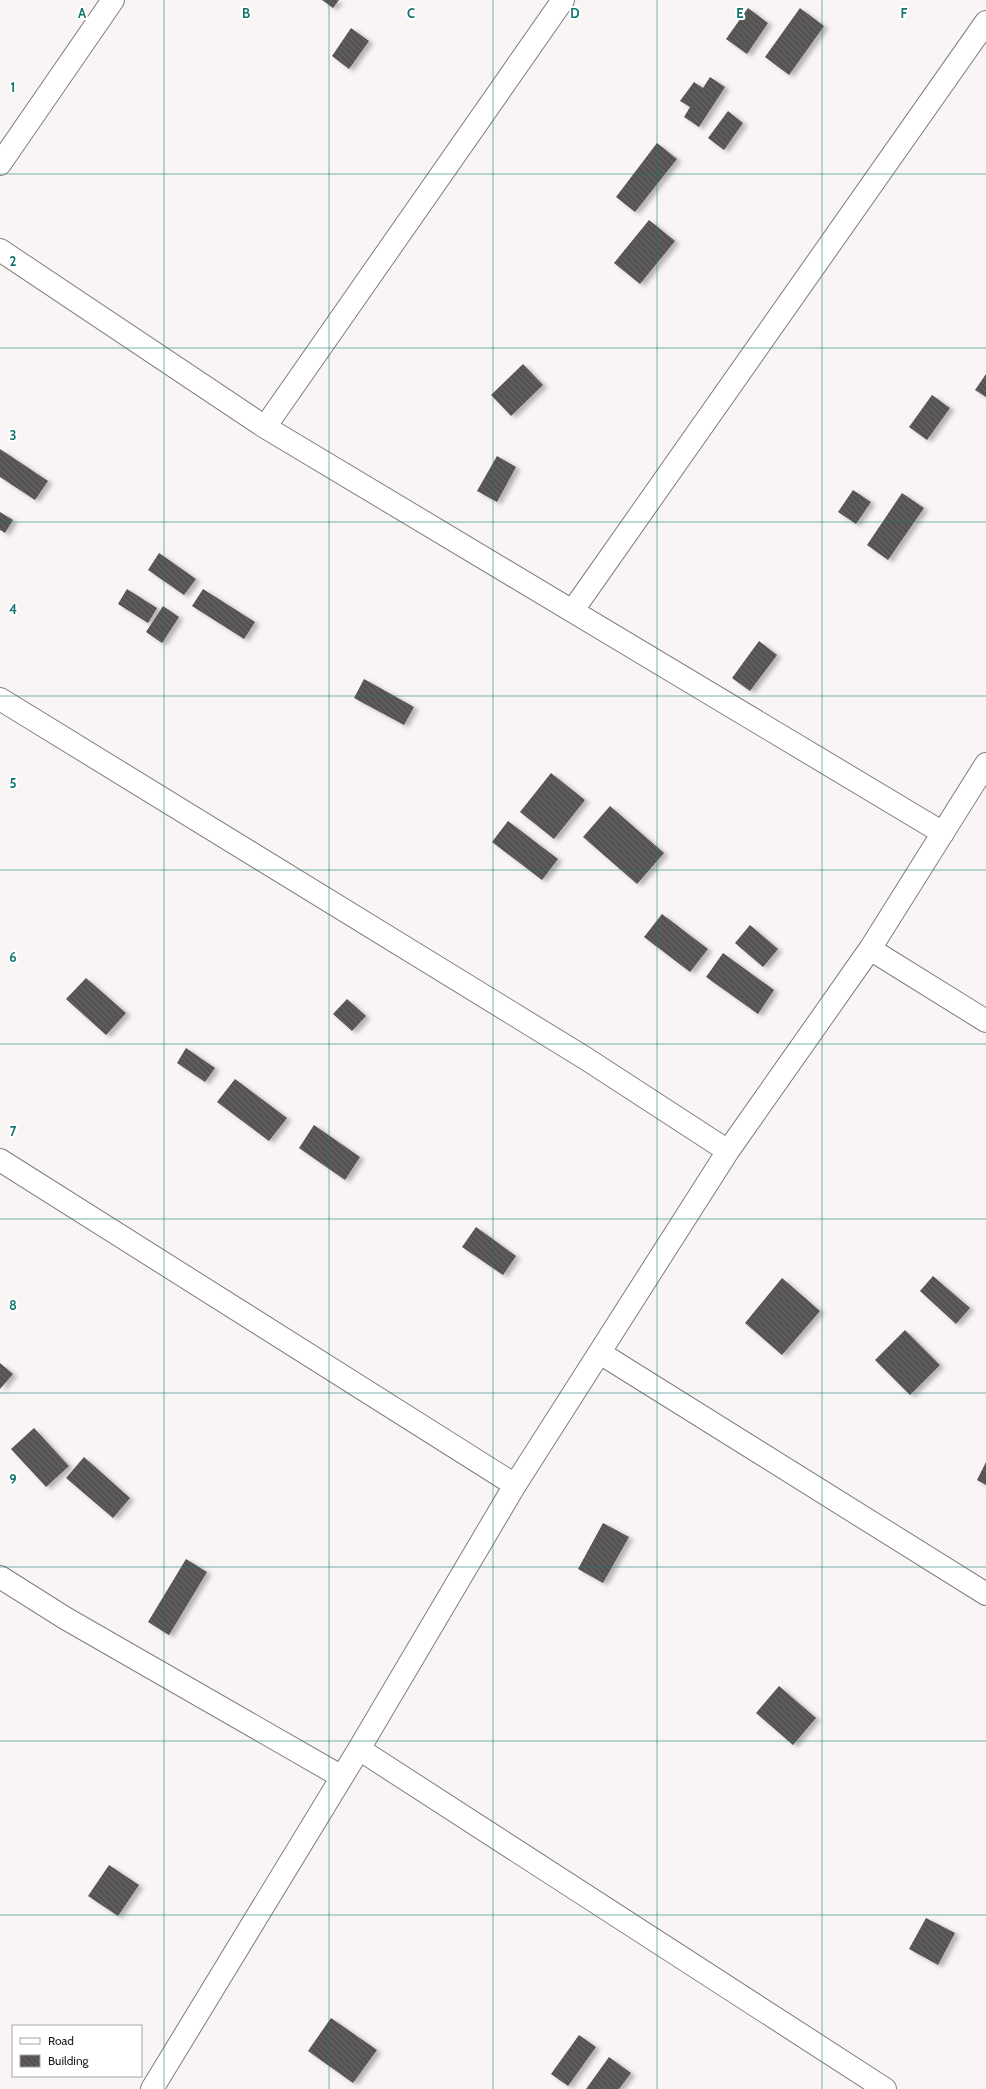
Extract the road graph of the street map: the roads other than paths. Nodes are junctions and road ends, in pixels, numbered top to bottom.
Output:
1 (113, 0) edge
2 (563, 0) edge
3 (986, 22) edge
4 (0, 164) edge
5 (0, 250) edge
6 (265, 427) junction
7 (573, 610) junction
8 (0, 699) edge
9 (986, 764) edge
10 (943, 833) junction
11 (870, 948) junction
12 (986, 1021) edge
13 (728, 1151) junction
14 (0, 1160) edge
15 (600, 1353) junction
16 (515, 1485) junction
17 (0, 1577) edge
18 (986, 1594) edge
19 (359, 1749) junction
20 (342, 1777) junction
21 (152, 2089) edge
22 (885, 2089) edge

1 - 4 street
2 - 6 street
3 - 7 street
5 - 6 street
6 - 7 street
7 - 10 street
8 - 13 street
9 - 10 street
10 - 11 street
11 - 12 street
11 - 13 street
13 - 15 street
14 - 16 street
15 - 16 street
15 - 18 street
16 - 19 street
17 - 20 street
19 - 20 street
19 - 22 street
20 - 21 street

